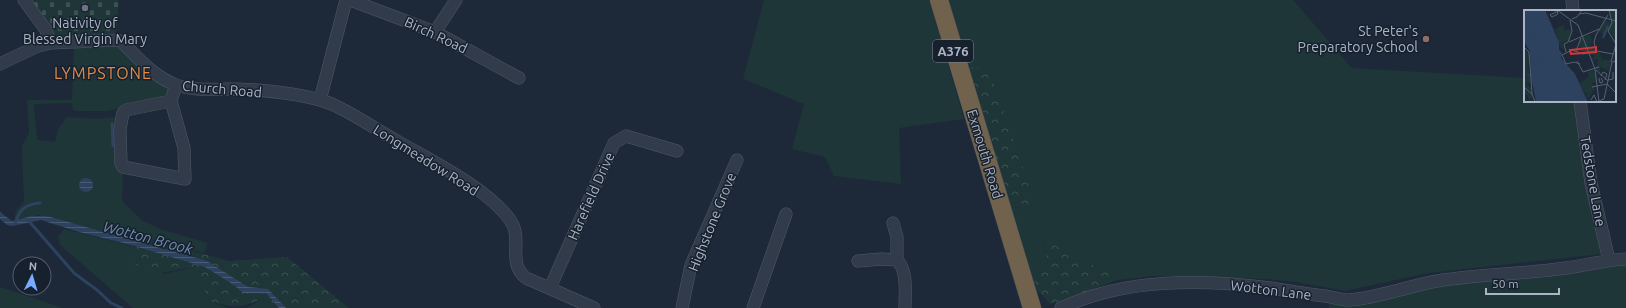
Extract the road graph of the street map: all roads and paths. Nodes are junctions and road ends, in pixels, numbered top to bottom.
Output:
1 (24, 0) edge
2 (346, 0) edge
3 (350, 0) edge
4 (456, 0) edge
5 (939, 0) edge
6 (1572, 0) edge
7 (1573, 10) edge
8 (435, 32) junction
9 (50, 43) junction
10 (0, 64) edge
11 (518, 78) dead end
12 (176, 85) junction
13 (320, 100) junction
14 (171, 101) junction
15 (1580, 102) edge
16 (677, 151) dead end
17 (737, 160) dead end
18 (786, 214) dead end
19 (893, 223) dead end
20 (1626, 259) edge
21 (897, 260) junction
22 (1609, 260) junction
23 (858, 261) dead end
24 (550, 288) junction
25 (594, 308) edge
26 (682, 308) edge
27 (753, 308) edge
28 (905, 308) edge
29 (1032, 308) edge
30 (1061, 308) edge

1 - 9 street
2 - 13 street
3 - 8 street, Birch Road
4 - 8 street
5 - 29 highway, Exmouth Road / A376
6 - 7 street
8 - 11 street, Birch Road
9 - 10 street, Church Road
9 - 12 street, Church Road
12 - 13 street, Church Road
12 - 14 street
13 - 24 street, Longmeadow Road
14 - 14 street
15 - 22 street, Tedstone Lane
16 - 24 street, Harefield Drive
17 - 26 street, Highstone Grove
18 - 27 street
19 - 21 street
20 - 22 street, Wotton Lane
21 - 23 street
21 - 28 street
22 - 30 street, Wotton Lane
24 - 25 street, Longmeadow Road

